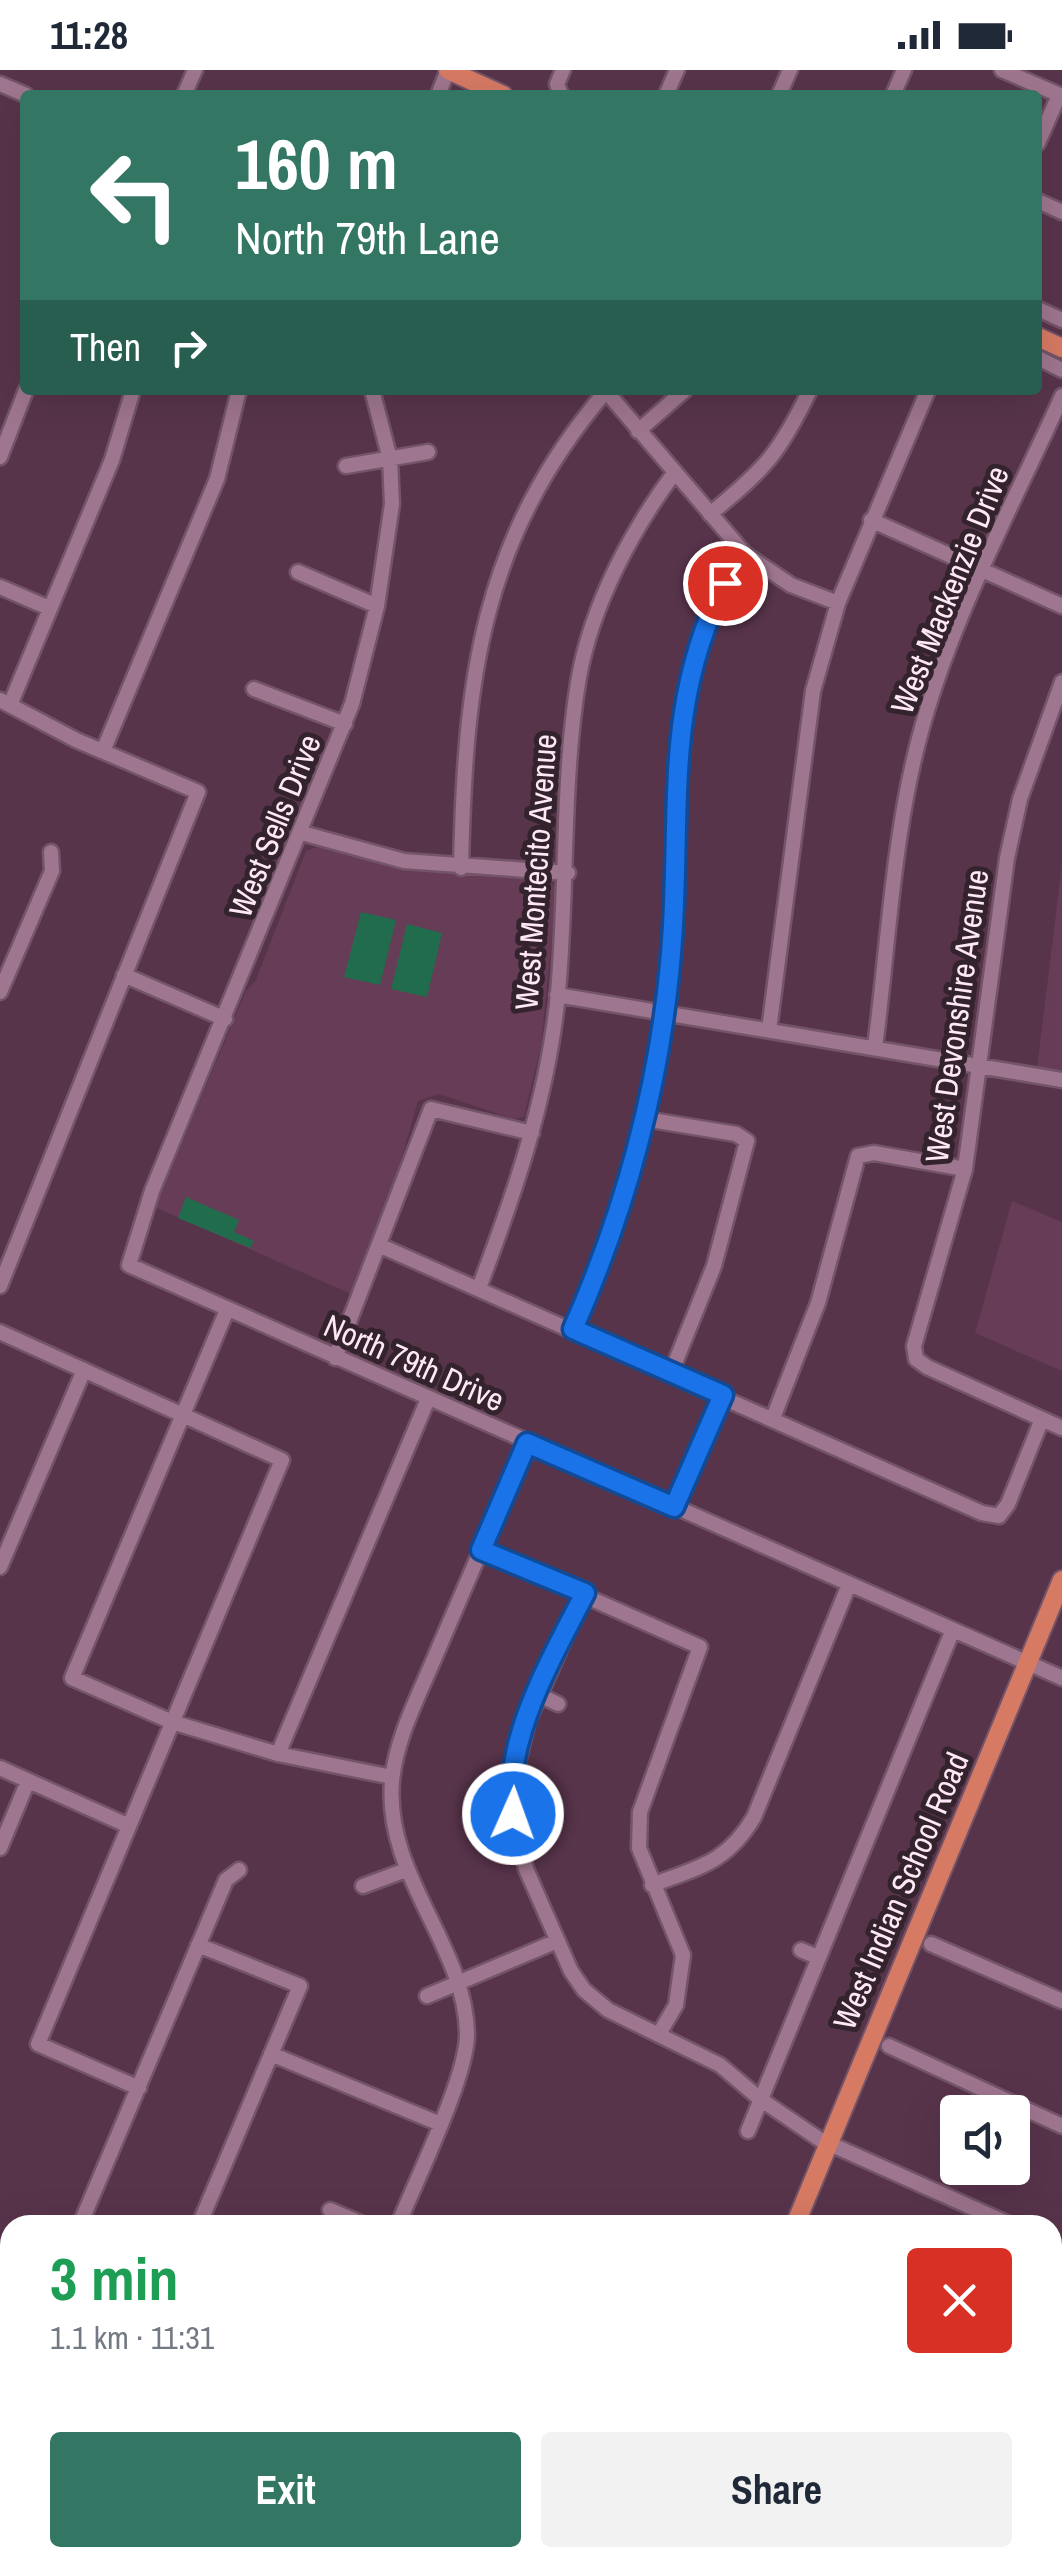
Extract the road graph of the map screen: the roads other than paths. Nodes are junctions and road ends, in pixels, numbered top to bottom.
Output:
1 (448, 70) edge
2 (1002, 70) edge
3 (493, 90) edge
4 (1060, 96) edge
5 (1042, 134) edge
6 (24, 395) edge
7 (132, 395) edge
8 (238, 395) edge
9 (373, 395) edge
10 (601, 395) edge
11 (609, 395) edge
12 (679, 395) edge
13 (808, 395) edge
14 (926, 395) edge
15 (1062, 396) edge
16 (638, 430) junction
17 (428, 452) dead end
18 (0, 457) edge
19 (390, 458) junction
20 (346, 466) dead end
21 (674, 472) junction
22 (710, 514) junction
23 (870, 520) junction
24 (745, 554) junction
25 (984, 570) junction
26 (298, 572) dead end
27 (0, 587) edge
28 (838, 603) junction
29 (378, 606) junction
30 (1062, 606) edge
31 (49, 608) junction
32 (1062, 682) edge
33 (254, 689) dead end
34 (5, 703) edge
35 (346, 724) junction
36 (103, 751) junction
37 (302, 833) junction
38 (51, 852) dead end
39 (461, 868) junction
40 (568, 873) junction
41 (7, 958) edge
42 (124, 975) junction
43 (0, 992) edge
44 (557, 995) junction
45 (662, 1013) junction
46 (225, 1018) junction
47 (769, 1030) junction
48 (876, 1047) junction
49 (981, 1067) junction
50 (1062, 1080) edge
51 (645, 1119) junction
52 (532, 1134) junction
53 (965, 1169) junction
54 (381, 1246) junction
55 (129, 1265) joint
56 (0, 1286) edge
57 (479, 1288) junction
58 (227, 1310) junction
59 (573, 1329) junction
60 (0, 1332) edge
61 (335, 1358) junction
62 (84, 1370) junction
63 (671, 1373) junction
64 (723, 1395) junction
65 (428, 1399) junction
66 (183, 1413) junction
67 (773, 1418) junction
68 (1042, 1419) junction
69 (1062, 1428) edge
70 (527, 1443) junction
71 (674, 1507) junction
72 (481, 1550) junction
73 (0, 1567) edge
74 (1062, 1580) edge
75 (848, 1587) junction
76 (585, 1593) junction
77 (952, 1632) junction
78 (1028, 1663) junction
79 (1062, 1678) edge
80 (538, 1696) junction
81 (558, 1704) dead end
82 (172, 1722) junction
83 (278, 1754) junction
84 (0, 1768) edge
85 (392, 1777) junction
86 (28, 1781) junction
87 (129, 1826) junction
88 (0, 1848) edge
89 (239, 1870) dead end
90 (406, 1870) junction
91 (652, 1885) junction
92 (363, 1886) dead end
93 (557, 1941) junction
94 (931, 1944) dead end
95 (198, 1945) junction
96 (801, 1950) dead end
97 (818, 1957) junction
98 (457, 1984) junction
99 (427, 1996) dead end
100 (1062, 2001) edge
101 (659, 2034) junction
102 (889, 2046) dead end
103 (270, 2054) junction
104 (139, 2088) junction
105 (760, 2100) junction
106 (438, 2123) junction
107 (1062, 2126) edge
108 (748, 2131) dead end
109 (829, 2144) junction
110 (330, 2210) dead end
111 (84, 2215) edge
112 (203, 2215) edge
113 (342, 2215) edge
114 (402, 2215) edge
115 (799, 2215) edge
116 (989, 2215) edge

1 - 3 main road
2 - 4 street
4 - 5 street
6 - 18 street
7 - 31 street
8 - 36 street
9 - 19 street, West Sells Drive
10 - 39 street
11 - 16 street
12 - 16 street
13 - 22 street
14 - 23 street
15 - 25 street, West Mackenzie Drive
16 - 21 street
17 - 19 street
19 - 20 street
19 - 29 street, West Sells Drive
21 - 22 street
21 - 40 street, West Montecito Avenue
22 - 24 street
23 - 25 street
23 - 28 street
24 - 28 street
24 - 45 street
25 - 30 street
25 - 48 street, West Mackenzie Drive
26 - 29 street
27 - 31 street
28 - 47 street
29 - 35 street, West Sells Drive
31 - 34 street
32 - 49 street, West Devonshire Avenue
33 - 35 street
34 - 36 street
35 - 37 street, West Sells Drive
36 - 42 street
37 - 39 street
37 - 46 street, West Sells Drive
38 - 41 street
39 - 40 street
40 - 44 street, West Montecito Avenue
41 - 43 street
42 - 46 street
42 - 56 street
44 - 45 street
44 - 52 street, West Montecito Avenue
45 - 47 street
45 - 51 street
46 - 55 street, West Sells Drive
47 - 48 street
48 - 49 street
49 - 50 street
49 - 53 street, West Devonshire Avenue
51 - 59 street
51 - 63 street
52 - 54 street
52 - 57 street, West Montecito Avenue
53 - 67 street
53 - 68 street, West Devonshire Avenue
54 - 57 street
54 - 61 street
55 - 58 street, North 79th Drive
57 - 59 street
58 - 61 street, North 79th Drive
58 - 66 street
59 - 63 street
60 - 62 street
61 - 65 street, North 79th Drive
62 - 66 street
62 - 73 street
63 - 64 street
64 - 67 street
64 - 71 street
65 - 70 street, North 79th Drive
65 - 83 street
66 - 82 street
66 - 82 street
67 - 68 street
68 - 69 street
70 - 71 street, North 79th Drive
70 - 72 street
71 - 75 street, North 79th Drive
72 - 76 street
72 - 85 street
74 - 78 main road, West Indian School Road
75 - 77 street, North 79th Drive
75 - 91 street
76 - 80 street
76 - 91 street
77 - 78 street, North 79th Drive
77 - 97 street
78 - 79 street, North 79th Drive
78 - 109 main road, West Indian School Road
80 - 81 street
80 - 93 street
82 - 83 street
82 - 87 street
83 - 85 street
84 - 86 street
85 - 90 street
86 - 87 street
86 - 88 street
87 - 104 street
89 - 95 street
90 - 92 street
90 - 98 street
91 - 101 street
93 - 98 street
93 - 101 street
94 - 100 street
95 - 103 street
95 - 104 street
96 - 97 street
97 - 105 street
98 - 99 street
98 - 106 street
101 - 105 street
102 - 107 street
103 - 106 street
103 - 112 street
104 - 111 street
105 - 108 street
105 - 109 street
106 - 114 street
109 - 115 main road, West Indian School Road
109 - 116 street
110 - 113 street

